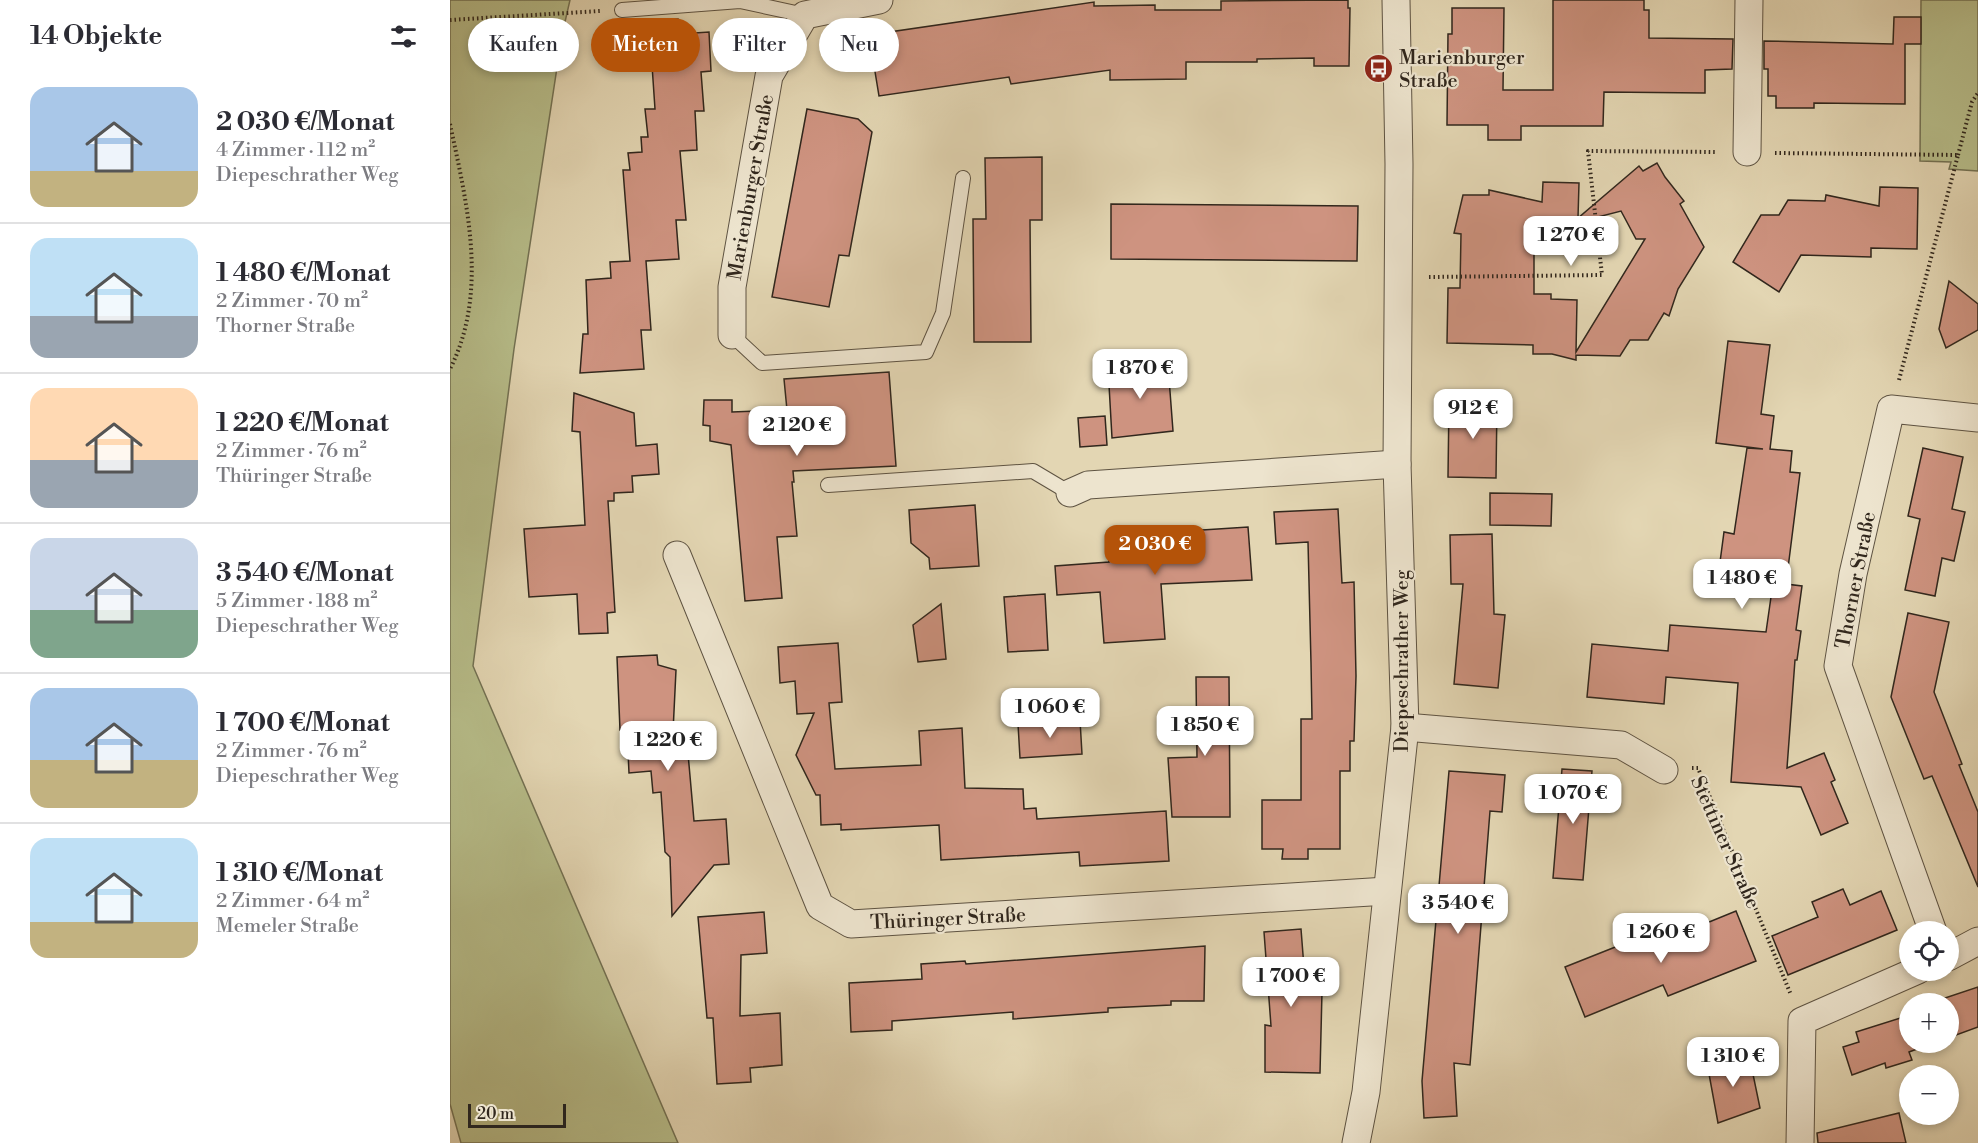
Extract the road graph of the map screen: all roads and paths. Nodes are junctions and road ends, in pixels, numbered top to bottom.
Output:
1 (879, 0) edge
2 (1396, 0) edge
3 (1749, 0) edge
4 (622, 9) joint
5 (805, 15) junction
6 (450, 20) edge
7 (1978, 93) edge
8 (450, 124) edge
9 (1747, 152) junction
10 (1958, 155) junction
11 (963, 178) dead end
12 (1398, 277) junction
13 (732, 335) joint
14 (450, 369) edge
15 (1891, 409) junction
16 (1978, 418) edge
17 (1397, 464) junction
18 (828, 485) dead end
19 (1070, 494) joint
20 (677, 555) dead end
21 (1405, 727) junction
22 (1664, 770) joint
23 (1387, 891) junction
24 (1929, 921) edge
25 (1978, 941) edge
26 (1959, 951) edge
27 (1899, 979) edge
28 (1802, 1022) junction
29 (1356, 1143) edge
30 (1800, 1143) edge

1 - 5 street
2 - 12 street, Diepeschrather Weg
3 - 9 street
4 - 5 lane
4 - 6 path
5 - 13 street, Marienburger Straße
7 - 10 path
8 - 14 path
9 - 10 path
9 - 12 path
10 - 15 path
11 - 13 lane
12 - 17 street, Diepeschrather Weg
15 - 16 street
15 - 24 street, Thorner Straße
17 - 19 street
17 - 21 street, Diepeschrather Weg
18 - 19 lane
20 - 23 street, Thüringer Straße
21 - 22 street, Stettiner Straße
21 - 23 street, Diepeschrather Weg
22 - 28 path, Stettiner Straße
23 - 29 street, Diepeschrather Weg
25 - 26 street
27 - 28 street
28 - 30 street

